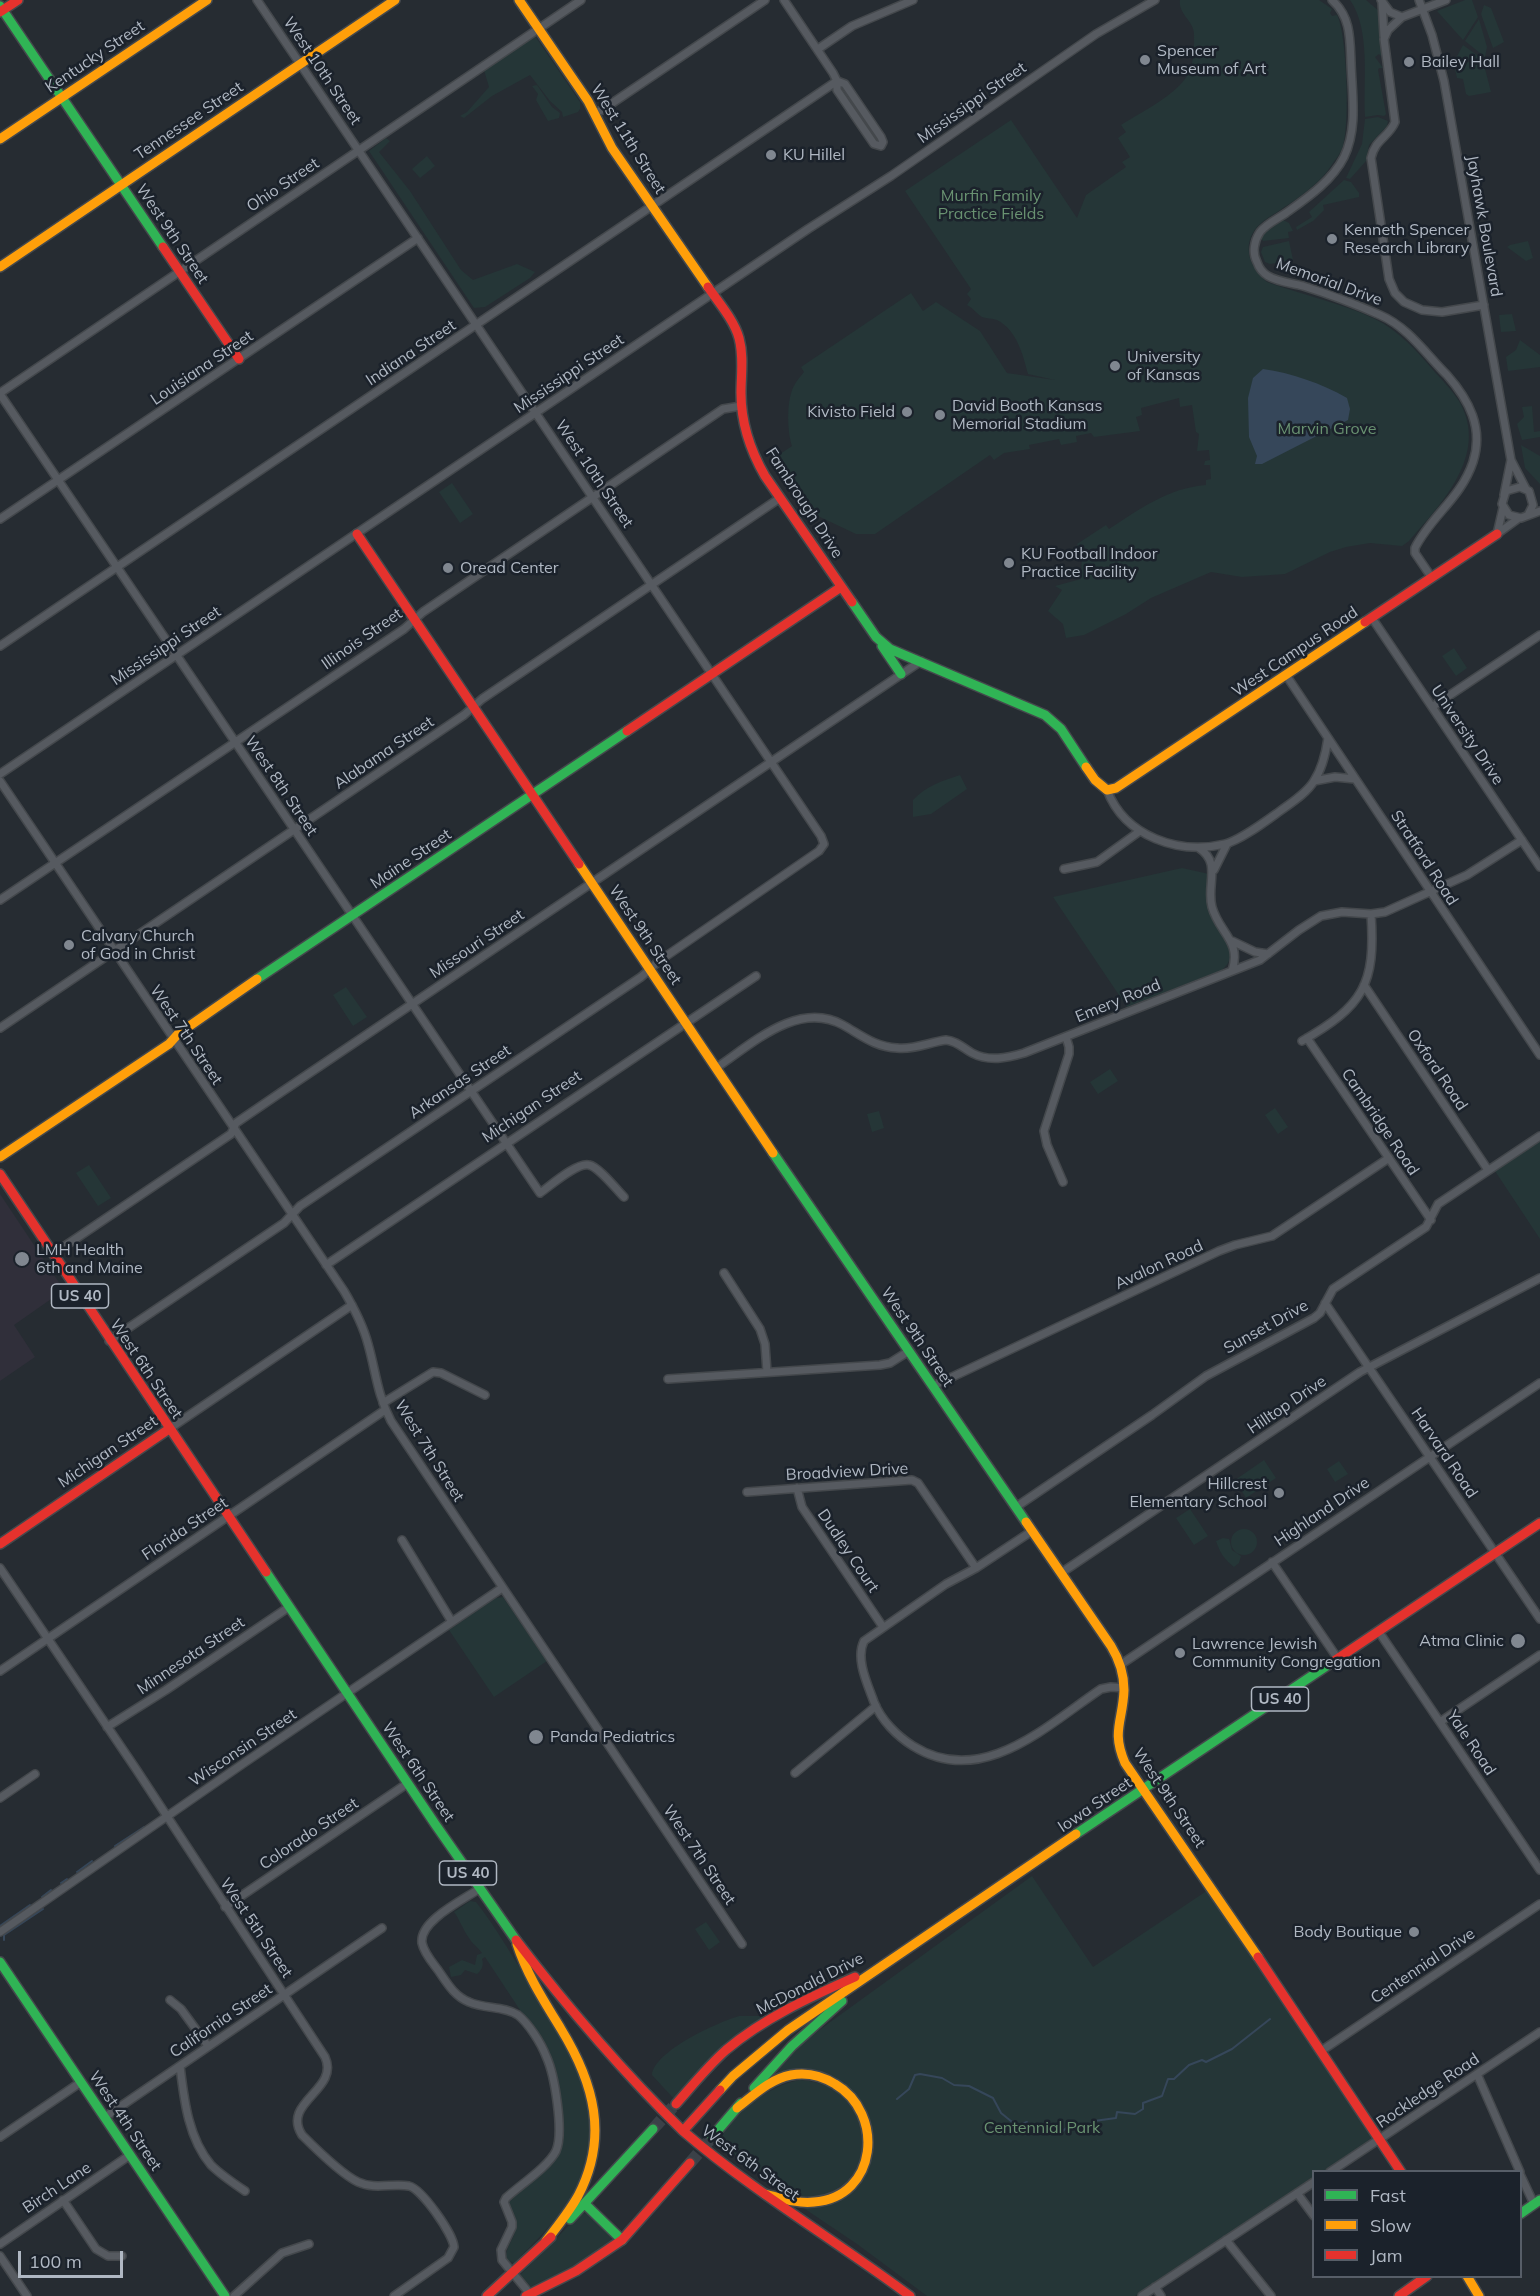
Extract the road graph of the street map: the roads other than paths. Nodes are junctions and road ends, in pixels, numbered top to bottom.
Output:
1 (18, 0) edge
2 (207, 0) edge
3 (258, 0) edge
4 (395, 0) edge
5 (519, 0) edge
6 (581, 0) edge
7 (765, 0) edge
8 (784, 0) edge
9 (913, 0) edge
10 (1155, 0) edge
11 (1332, 0) edge
12 (1419, 0) edge
13 (1446, 0) edge
14 (1382, 1) edge
15 (1423, 9) junction
16 (1, 10) edge
17 (1402, 17) junction
18 (539, 28) junction
19 (1384, 39) junction
20 (818, 49) junction
21 (301, 63) junction
22 (837, 81) junction
23 (62, 98) junction
24 (594, 113) junction
25 (0, 139) edge
26 (359, 150) junction
27 (121, 185) junction
28 (652, 207) junction
29 (418, 238) junction
30 (0, 267) edge
31 (180, 272) junction
32 (712, 294) junction
33 (1484, 305) junction
34 (477, 325) junction
35 (239, 359) junction
36 (0, 394) edge
37 (741, 406) junction
38 (536, 413) junction
39 (1511, 460) junction
40 (58, 480) junction
41 (1527, 490) junction
42 (1504, 495) junction
43 (1538, 495) dead end
44 (593, 497) junction
45 (780, 498) junction
46 (1503, 508) junction
47 (1540, 511) edge
48 (1529, 513) junction
49 (1521, 518) junction
50 (0, 519) edge
51 (357, 534) junction
52 (1497, 534) junction
53 (117, 568) junction
54 (1432, 578) junction
55 (652, 584) junction
56 (841, 587) junction
57 (1372, 618) junction
58 (414, 620) junction
59 (1540, 635) edge
60 (876, 638) junction
61 (0, 646) edge
62 (176, 655) junction
63 (921, 661) junction
64 (712, 674) junction
65 (901, 674) junction
66 (1286, 675) junction
67 (473, 707) junction
68 (1432, 707) junction
69 (1328, 738) junction
70 (235, 742) junction
71 (771, 762) junction
72 (0, 774) edge
73 (1356, 779) junction
74 (0, 781) edge
75 (1314, 781) junction
76 (1107, 790) junction
77 (533, 796) junction
78 (294, 829) junction
79 (1140, 831) junction
80 (1522, 840) junction
81 (824, 844) joint
82 (1227, 844) junction
83 (1199, 848) junction
84 (55, 863) junction
85 (1540, 867) edge
86 (1064, 869) dead end
87 (1214, 870) junction
88 (592, 883) junction
89 (1430, 892) junction
90 (0, 900) edge
91 (1371, 914) junction
92 (352, 916) junction
93 (1232, 941) junction
94 (114, 951) junction
95 (1268, 954) junction
96 (650, 969) junction
97 (1232, 971) junction
98 (756, 976) dead end
99 (1364, 985) junction
100 (411, 1004) junction
101 (686, 1022) junction
102 (0, 1028) edge
103 (1066, 1037) junction
104 (174, 1039) junction
105 (1540, 1055) edge
106 (716, 1068) junction
107 (470, 1091) junction
108 (233, 1128) junction
109 (1540, 1136) edge
110 (506, 1143) junction
111 (0, 1157) edge
112 (1389, 1158) junction
113 (1488, 1170) junction
114 (0, 1174) edge
115 (1063, 1182) dead end
116 (624, 1197) dead end
117 (291, 1215) junction
118 (1431, 1220) junction
119 (52, 1254) junction
120 (326, 1265) junction
121 (724, 1273) dead end
122 (1540, 1278) edge
123 (1325, 1303) junction
124 (352, 1305) junction
125 (109, 1341) junction
126 (909, 1351) junction
127 (1370, 1367) junction
128 (767, 1372) junction
129 (668, 1379) dead end
130 (1540, 1383) edge
131 (933, 1386) junction
132 (485, 1395) dead end
133 (384, 1406) junction
134 (169, 1430) junction
135 (1431, 1456) junction
136 (797, 1488) junction
137 (747, 1492) dead end
138 (1016, 1507) junction
139 (228, 1517) junction
140 (1540, 1523) edge
141 (1032, 1531) junction
142 (402, 1540) dead end
143 (0, 1544) edge
144 (1496, 1553) junction
145 (1272, 1562) junction
146 (0, 1568) edge
147 (976, 1568) junction
148 (1061, 1573) junction
149 (502, 1588) junction
150 (289, 1607) junction
151 (1540, 1619) edge
152 (452, 1622) junction
153 (883, 1627) junction
154 (1379, 1632) junction
155 (48, 1639) junction
156 (1540, 1655) edge
157 (1338, 1659) junction
158 (1120, 1665) junction
159 (0, 1671) edge
160 (1124, 1688) junction
161 (347, 1694) junction
162 (876, 1706) junction
163 (1440, 1722) junction
164 (107, 1727) junction
165 (795, 1773) dead end
166 (35, 1774) dead end
167 (408, 1783) junction
168 (1144, 1790) junction
169 (0, 1798) edge
170 (167, 1816) junction
171 (1540, 1870) edge
172 (479, 1889) junction
173 (1540, 1904) edge
174 (225, 1907) junction
175 (382, 1928) dead end
176 (0, 1932) edge
177 (515, 1937) junction
178 (742, 1944) dead end
179 (0, 1962) edge
180 (886, 1962) junction
181 (284, 1994) junction
182 (170, 2000) dead end
183 (1540, 2032) edge
184 (208, 2046) junction
185 (1321, 2051) junction
186 (180, 2066) junction
187 (1477, 2074) junction
188 (81, 2082) junction
189 (676, 2104) tunnel mouth
190 (737, 2108) junction
191 (105, 2117) junction
192 (653, 2129) tunnel mouth
193 (683, 2131) junction
194 (0, 2137) edge
195 (712, 2137) tunnel mouth
196 (1380, 2139) junction
197 (130, 2155) junction
198 (690, 2163) tunnel mouth
199 (1333, 2170) edge
200 (1400, 2170) edge
201 (1519, 2170) edge
202 (1522, 2176) edge
203 (1312, 2183) edge
204 (245, 2191) dead end
205 (1297, 2193) junction
206 (765, 2194) junction
207 (63, 2200) junction
208 (1537, 2202) edge
209 (585, 2204) junction
210 (1312, 2213) edge
211 (1522, 2213) edge
212 (622, 2240) junction
213 (1226, 2240) junction
214 (546, 2241) junction
215 (0, 2244) edge
216 (309, 2244) dead end
217 (0, 2256) edge
218 (122, 2256) dead end
219 (512, 2274) junction
220 (1426, 2278) edge
221 (1468, 2278) edge
222 (1155, 2287) junction
223 (528, 2295) edge
224 (27, 2296) edge
225 (225, 2296) edge
226 (234, 2296) edge
227 (394, 2296) edge
228 (487, 2296) edge
229 (910, 2296) edge
230 (1142, 2296) edge
231 (1161, 2296) edge
232 (1271, 2296) edge
233 (1399, 2296) edge
234 (1479, 2296) edge

1 - 16 main road
2 - 23 main road, Kentucky Street
3 - 21 street, West 10th Street
4 - 21 main road, Tennessee Street
5 - 18 main road, West 11th Street
6 - 18 street, Ohio Street
7 - 24 street
8 - 20 street
9 - 20 street
10 - 32 street, Mississippi Street
11 - 54 street, Memorial Drive
12 - 15 street, Jayhawk Boulevard
13 - 15 street
14 - 17 street
14 - 19 street
15 - 17 street
15 - 33 street, Jayhawk Boulevard
16 - 23 main road, West 9th Street
17 - 19 street
18 - 24 main road, West 11th Street
18 - 26 street, Ohio Street
19 - 33 street
20 - 22 street
21 - 26 street, West 10th Street
21 - 27 main road, Tennessee Street
22 - 22 street
22 - 28 street, Indiana Street
23 - 25 main road, Kentucky Street
23 - 27 main road, West 9th Street
24 - 28 main road, West 11th Street
26 - 29 street, West 10th Street
26 - 31 street, Ohio Street
27 - 30 main road, Tennessee Street
27 - 31 main road, West 9th Street
28 - 32 main road, West 11th Street
28 - 34 street, Indiana Street
29 - 34 street, West 10th Street
29 - 35 street, Louisiana Street
31 - 35 main road, West 9th Street
31 - 36 street, Ohio Street
32 - 37 main road, Fambrough Drive
32 - 38 street, Mississippi Street
33 - 39 street, Jayhawk Boulevard
34 - 38 street, West 10th Street
34 - 53 street, Indiana Street
35 - 40 street, Louisiana Street
36 - 40 street, West 8th Street
37 - 44 street, Illinois Street
37 - 45 main road, Fambrough Drive
38 - 44 street, West 10th Street
38 - 51 street, Mississippi Street
39 - 41 street, Jayhawk Boulevard
39 - 42 street, Jayhawk Boulevard
40 - 50 street, Louisiana Street
40 - 53 street, West 8th Street
41 - 42 street
41 - 43 street
41 - 48 street
42 - 46 street
44 - 55 street, West 10th Street
44 - 58 street, Illinois Street
45 - 55 street, Alabama Street
45 - 56 main road, Fambrough Drive
46 - 49 street
46 - 52 street
47 - 48 street
48 - 49 street
49 - 52 street, West Campus Road
51 - 58 main road, West 9th Street
51 - 62 street, Mississippi Street
52 - 54 main road, West Campus Road
53 - 61 street, Indiana Street
53 - 62 street, West 8th Street
54 - 57 main road, West Campus Road
55 - 64 street, West 10th Street
55 - 67 street, Alabama Street
56 - 60 main road, Fambrough Drive
56 - 64 main road, Maine Street
57 - 66 main road, West Campus Road
57 - 68 street, University Drive
58 - 67 main road, West 9th Street
58 - 70 street, Illinois Street
59 - 68 street
60 - 63 main road, Fambrough Drive
60 - 65 main road
62 - 70 street, West 8th Street
62 - 72 street, Mississippi Street
63 - 65 street, Missouri Street
63 - 76 main road
64 - 71 street, West 10th Street
64 - 77 main road, Maine Street
65 - 71 street, Missouri Street
66 - 69 street, Stratford Road
66 - 76 main road, West Campus Road
67 - 77 main road, West 9th Street
67 - 78 street, Alabama Street
68 - 80 street, University Drive
69 - 73 street, Stratford Road
69 - 75 street
70 - 78 street, West 8th Street
70 - 84 street, Illinois Street
71 - 81 street, West 10th Street
71 - 88 street, Missouri Street
73 - 75 street
73 - 89 street, Stratford Road
74 - 84 street, West 7th Street
75 - 82 street
76 - 79 street
77 - 88 main road, West 9th Street
77 - 92 main road, Maine Street
78 - 92 street, West 8th Street
78 - 94 street, Alabama Street
79 - 83 street
79 - 86 street
80 - 85 street, University Drive
80 - 89 street, Emery Road
81 - 96 street, Arkansas Street
82 - 83 street
82 - 87 street
83 - 87 street
84 - 90 street, Illinois Street
84 - 94 street, West 7th Street
87 - 93 street
88 - 96 main road, West 9th Street
88 - 100 street, Missouri Street
89 - 91 street, Emery Road
89 - 105 street, Stratford Road
91 - 95 street, Emery Road
91 - 99 street
92 - 100 street, West 8th Street
92 - 104 main road, Maine Street
93 - 95 street
93 - 97 street
94 - 102 street, Alabama Street
94 - 104 street, West 7th Street
95 - 97 street, Emery Road
96 - 101 main road, West 9th Street
96 - 107 street, Arkansas Street
97 - 103 street, Emery Road
98 - 101 street, Michigan Street
99 - 112 street, Cambridge Road
99 - 113 street, Oxford Road
100 - 107 street, West 8th Street
100 - 108 street, Missouri Street
101 - 106 main road, West 9th Street
101 - 110 street, Michigan Street
103 - 106 street, Emery Road
103 - 115 street
104 - 108 street, West 7th Street
104 - 111 main road, Maine Street
106 - 126 main road, West 9th Street
107 - 110 street, West 8th Street
107 - 117 street, Arkansas Street
108 - 117 street, West 7th Street
108 - 119 street, Missouri Street
109 - 113 street, Sunset Drive
110 - 116 street, West 8th Street
110 - 120 street, Michigan Street
112 - 118 street, Cambridge Road
112 - 131 street, Avalon Road
113 - 118 street, Sunset Drive
114 - 119 main road, West 6th Street / US 40
117 - 120 street, West 7th Street
117 - 125 street, Arkansas Street
118 - 123 street, Sunset Drive
119 - 125 main road, West 6th Street / US 40
120 - 124 street, West 7th Street
121 - 128 street
122 - 127 street, Hilltop Drive
123 - 127 street, Harvard Road
123 - 138 street, Sunset Drive
124 - 133 street, West 7th Street
124 - 134 street, Michigan Street
125 - 134 main road, West 6th Street / US 40
126 - 128 street
126 - 131 main road, West 9th Street
127 - 135 street, Harvard Road
127 - 148 street, Hilltop Drive
128 - 129 street
130 - 135 street, Highland Drive
131 - 138 main road, West 9th Street
132 - 133 street, Florida Street
133 - 139 street, Florida Street
133 - 149 street, West 7th Street
134 - 139 main road, West 6th Street / US 40
134 - 143 main road, Michigan Street
135 - 144 street, Harvard Road
135 - 145 street, Highland Drive
136 - 137 street, Broadview Drive
136 - 147 street, Broadview Drive
136 - 153 street, Dudley Court
138 - 141 main road, West 9th Street
139 - 150 main road, West 6th Street / US 40
139 - 155 street, Florida Street
140 - 144 main road, Iowa Street / US 40
141 - 147 street
141 - 148 main road, West 9th Street
142 - 152 street
144 - 151 street, Harvard Road
144 - 154 main road, Iowa Street / US 40
145 - 157 street
145 - 158 street, Highland Drive
146 - 155 street, West 5th Street
147 - 153 street
148 - 158 main road, West 9th Street
149 - 152 street, Wisconsin Street
149 - 178 street, West 7th Street
150 - 161 main road, West 6th Street / US 40
150 - 164 street, Minnesota Street
152 - 161 street, Wisconsin Street
153 - 162 street
154 - 157 main road, Iowa Street / US 40
154 - 163 street, Yale Road
155 - 159 street, Florida Street
155 - 164 street, West 5th Street
156 - 163 street
157 - 168 main road, Iowa Street / US 40
158 - 160 main road, West 9th Street
160 - 162 street
160 - 168 main road, West 9th Street
161 - 167 main road, West 6th Street / US 40
161 - 170 street, Wisconsin Street
162 - 165 street
163 - 171 street, Yale Road
164 - 170 street, West 5th Street
166 - 169 street
167 - 172 main road, West 6th Street / US 40
167 - 174 street, Colorado Street
168 - 180 main road, Iowa Street / US 40
168 - 185 main road, West 9th Street
170 - 174 street, West 5th Street
170 - 176 street, Wisconsin Street
172 - 177 main road, West 6th Street / US 40
172 - 219 street
173 - 185 street, Centennial Drive
174 - 181 street, West 5th Street
175 - 181 street, California Street
177 - 193 main road, West 6th Street / US 40
177 - 214 main road
179 - 188 main road, West 4th Street
180 - 189 main road, McDonald Drive
180 - 190 main road, McDonald Drive
180 - 193 main road, Iowa Street / US 40
181 - 184 street, California Street
181 - 227 street, West 5th Street
182 - 184 street
183 - 187 street, Rockledge Road
184 - 186 street, California Street
185 - 196 main road, West 9th Street
186 - 191 street, California Street
186 - 204 street
187 - 196 street, Rockledge Road
187 - 201 street
188 - 191 main road, West 4th Street
188 - 194 street
190 - 195 main road, McDonald Drive
190 - 206 main road
191 - 197 main road, West 4th Street
192 - 209 main road
193 - 206 main road, West 6th Street
196 - 199 street, Rockledge Road
196 - 200 main road, West 9th Street
197 - 207 street, Birch Lane
197 - 225 main road, West 4th Street
198 - 212 main road
202 - 208 street
203 - 205 street
205 - 210 street
205 - 213 street
206 - 229 main road, West 6th Street
207 - 215 street, Birch Lane
207 - 218 street
208 - 211 main road
209 - 212 main road
209 - 214 main road
212 - 223 main road
213 - 222 street
213 - 232 street
214 - 219 main road
216 - 226 street
217 - 224 street
219 - 223 street
219 - 228 main road
220 - 233 main road
221 - 234 main road
222 - 230 street
222 - 231 street

